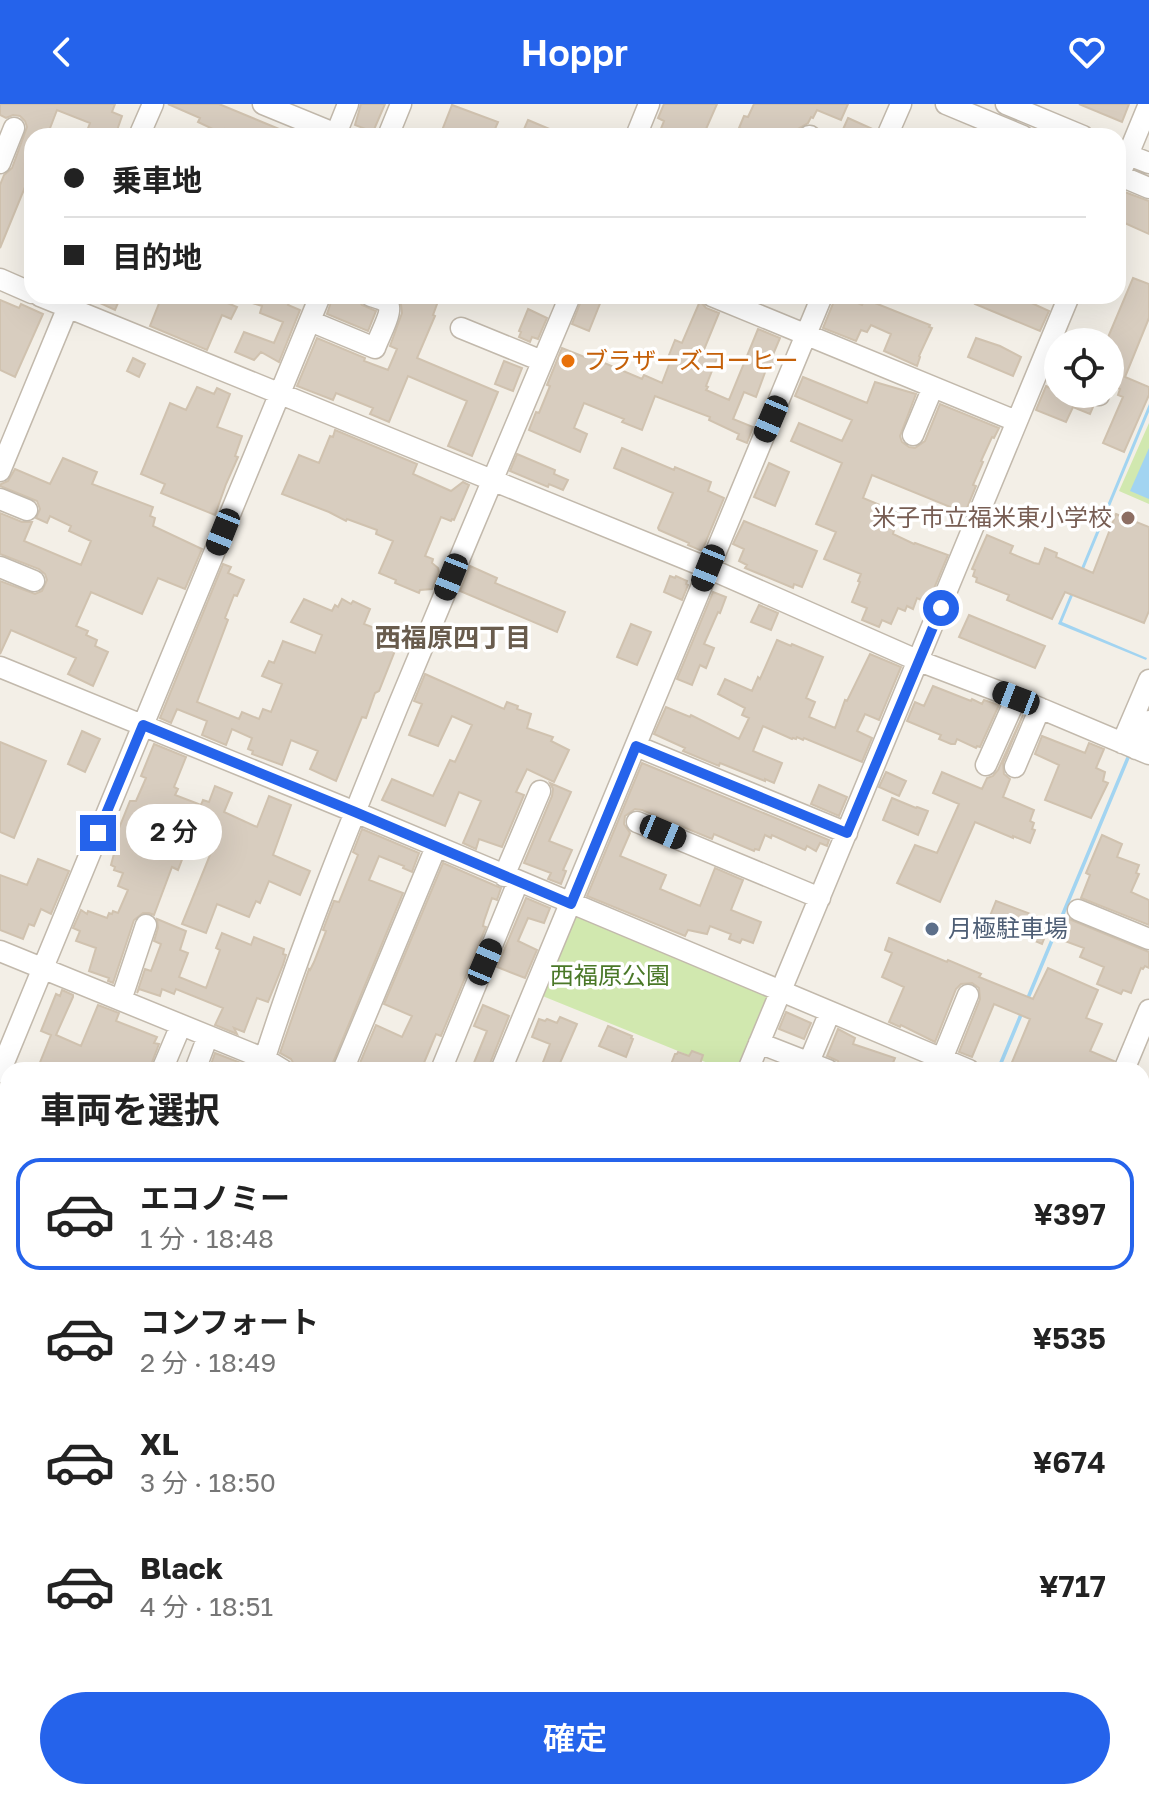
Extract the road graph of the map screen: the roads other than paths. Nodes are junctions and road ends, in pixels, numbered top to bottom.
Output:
1 (153, 104) edge
2 (263, 104) edge
3 (348, 104) edge
4 (401, 104) edge
5 (649, 104) edge
6 (901, 104) edge
7 (946, 104) edge
8 (1006, 104) edge
9 (1149, 104) edge
10 (14, 128) dead end
11 (142, 128) edge
12 (322, 128) edge
13 (341, 128) edge
14 (391, 128) edge
15 (639, 128) edge
16 (890, 128) edge
17 (1004, 128) edge
18 (1064, 128) edge
19 (1126, 155) edge
20 (0, 163) edge
21 (1149, 163) edge
22 (1126, 167) edge
23 (1126, 172) edge
24 (1149, 188) edge
25 (0, 279) edge
26 (24, 290) edge
27 (69, 304) edge
28 (75, 304) edge
29 (317, 304) edge
30 (387, 304) edge
31 (567, 304) edge
32 (731, 304) edge
33 (819, 304) edge
34 (1067, 304) edge
35 (310, 321) junction
36 (461, 328) dead end
37 (1060, 328) edge
38 (806, 335) junction
39 (542, 361) junction
40 (1044, 380) edge
41 (933, 387) junction
42 (280, 393) junction
43 (1016, 421) junction
44 (913, 435) dead end
45 (0, 471) edge
46 (492, 480) junction
47 (0, 499) edge
48 (27, 510) dead end
49 (0, 567) edge
50 (708, 568) junction
51 (34, 581) dead end
52 (919, 661) junction
53 (0, 667) edge
54 (1149, 680) edge
55 (1016, 698) junction
56 (1040, 708) junction
57 (1149, 721) edge
58 (143, 725) junction
59 (636, 746) junction
60 (1135, 749) edge
61 (986, 765) dead end
62 (1015, 767) dead end
63 (540, 791) dead end
64 (355, 812) junction
65 (637, 822) dead end
66 (847, 833) junction
67 (436, 847) junction
68 (579, 856) dead end
69 (511, 879) junction
70 (820, 898) junction
71 (566, 902) junction
72 (1078, 910) dead end
73 (146, 925) dead end
74 (1149, 939) edge
75 (0, 951) edge
76 (42, 968) junction
77 (968, 995) dead end
78 (785, 998) junction
79 (121, 1000) junction
80 (1149, 1010) edge
81 (828, 1017) junction
82 (181, 1025) junction
83 (208, 1036) junction
84 (759, 1043) junction
85 (942, 1059) junction
86 (4, 1062) edge
87 (165, 1062) edge
88 (198, 1062) edge
89 (259, 1062) edge
90 (264, 1062) edge
91 (346, 1062) edge
92 (444, 1062) edge
93 (507, 1062) edge
94 (751, 1062) edge
95 (808, 1062) edge
96 (819, 1062) edge
97 (949, 1062) edge
98 (1127, 1062) edge

1 - 11 street
2 - 12 street
3 - 13 street
4 - 14 street
5 - 15 street
6 - 16 street
7 - 17 street
8 - 18 street
9 - 19 street
10 - 20 street
21 - 22 street
23 - 24 street
25 - 26 street
27 - 45 street
28 - 42 street
29 - 35 street
30 - 35 street
31 - 39 street
32 - 38 street
33 - 38 street
34 - 37 street
35 - 42 street
36 - 39 street
38 - 41 street
38 - 50 street
39 - 46 street
40 - 43 street
41 - 43 street
41 - 44 street
42 - 46 street
42 - 58 street
43 - 52 street
46 - 50 street
46 - 64 street
47 - 48 street
49 - 51 street
50 - 52 street
50 - 59 street
52 - 55 street
52 - 66 street
53 - 58 street
54 - 60 street
55 - 56 street
55 - 61 street
56 - 60 street
56 - 62 street
57 - 60 street
58 - 64 street
58 - 76 street
59 - 66 street
59 - 71 street
63 - 69 street
64 - 67 street
64 - 90 street
65 - 70 street
66 - 70 street
67 - 69 street
67 - 91 street
68 - 71 street
69 - 71 street
69 - 92 street
70 - 78 street
71 - 78 street
71 - 93 street
72 - 74 street
73 - 79 street
75 - 76 street
76 - 79 street
76 - 86 street
77 - 85 street
78 - 81 street
78 - 84 street
79 - 82 street
80 - 98 street
81 - 85 street
81 - 96 street
82 - 83 street
82 - 87 street
83 - 88 street
83 - 89 street
84 - 94 street
84 - 95 street
85 - 97 street

